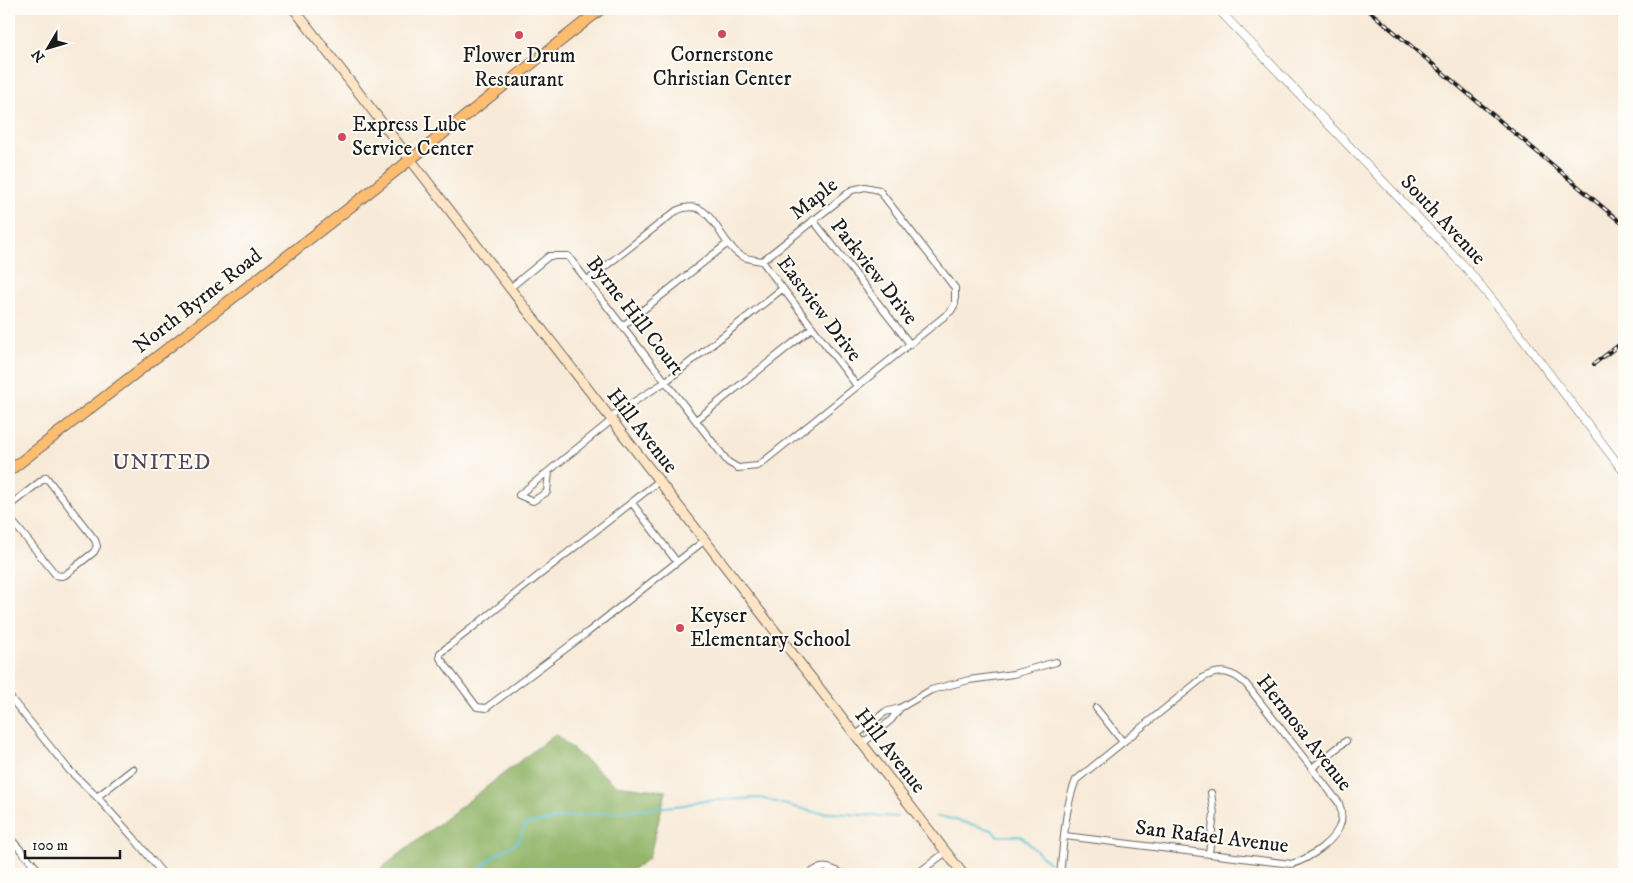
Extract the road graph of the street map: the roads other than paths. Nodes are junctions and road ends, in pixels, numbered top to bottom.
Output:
1 (294, 9) edge
2 (601, 9) edge
3 (1218, 9) edge
4 (411, 160) junction
5 (813, 220) junction
6 (728, 243) junction
7 (762, 261) junction
8 (588, 280) junction
9 (510, 288) junction
10 (782, 290) junction
11 (945, 316) joint
12 (624, 326) junction
13 (812, 328) junction
14 (910, 344) junction
15 (666, 382) junction
16 (857, 386) junction
17 (611, 419) junction
18 (696, 420) junction
19 (9, 471) edge
20 (549, 471) junction
21 (1624, 472) edge
22 (659, 481) junction
23 (632, 503) junction
24 (9, 506) edge
25 (9, 517) edge
26 (705, 540) junction
27 (677, 562) junction
28 (1056, 662) dead end
29 (9, 696) edge
30 (900, 708) junction
31 (1096, 708) dead end
32 (856, 736) junction
33 (1346, 741) dead end
34 (1122, 742) junction
35 (862, 744) junction
36 (1312, 768) junction
37 (133, 770) dead end
38 (1211, 793) dead end
39 (97, 797) junction
40 (1340, 824) joint
41 (1065, 836) junction
42 (9, 837) edge
43 (946, 852) junction
44 (1209, 853) junction
45 (35, 866) junction
46 (25, 874) edge
47 (42, 874) edge
48 (163, 874) edge
49 (810, 874) edge
50 (843, 874) edge
51 (917, 874) edge
52 (963, 874) edge
53 (1060, 874) edge

1 - 4 main road, Hill Avenue
2 - 4 main road, North Byrne Road
3 - 21 street, South Avenue
4 - 9 main road, Hill Avenue
4 - 19 main road, North Byrne Road
5 - 7 street, Maple
5 - 11 street, Maple
5 - 14 street, Parkview Drive
6 - 7 street, Eastview Drive
6 - 8 street, Eastview Drive
6 - 12 street
7 - 10 street, Eastview Drive
8 - 9 street, Byrne Hill Court
8 - 12 street, Byrne Hill Court
9 - 17 main road, Hill Avenue
10 - 13 street, Eastview Drive
10 - 15 street
11 - 14 street, Byrne Hill Court
12 - 15 street, Byrne Hill Court
13 - 16 street, Eastview Drive
13 - 18 street
14 - 16 street, Byrne Hill Court
15 - 17 street
15 - 18 street, Byrne Hill Court
16 - 18 street, Byrne Hill Court
17 - 20 street
17 - 22 main road, Hill Avenue
20 - 20 street
22 - 23 street
22 - 26 main road, Hill Avenue
23 - 27 street
23 - 27 street
24 - 25 street
26 - 27 street
26 - 32 main road, Hill Avenue
28 - 30 street
29 - 39 street
30 - 32 street
30 - 35 street
31 - 34 street
32 - 35 main road, Hill Avenue
33 - 36 street
34 - 36 street, Hermosa Avenue
34 - 41 street
35 - 43 main road, Hill Avenue
36 - 40 street, Hermosa Avenue
37 - 39 street
38 - 44 street
39 - 48 street
40 - 44 street, San Rafael Avenue
41 - 44 street, San Rafael Avenue
41 - 53 street
42 - 45 street
43 - 51 street
43 - 52 main road, Hill Avenue
45 - 46 street
45 - 47 street
49 - 50 street

